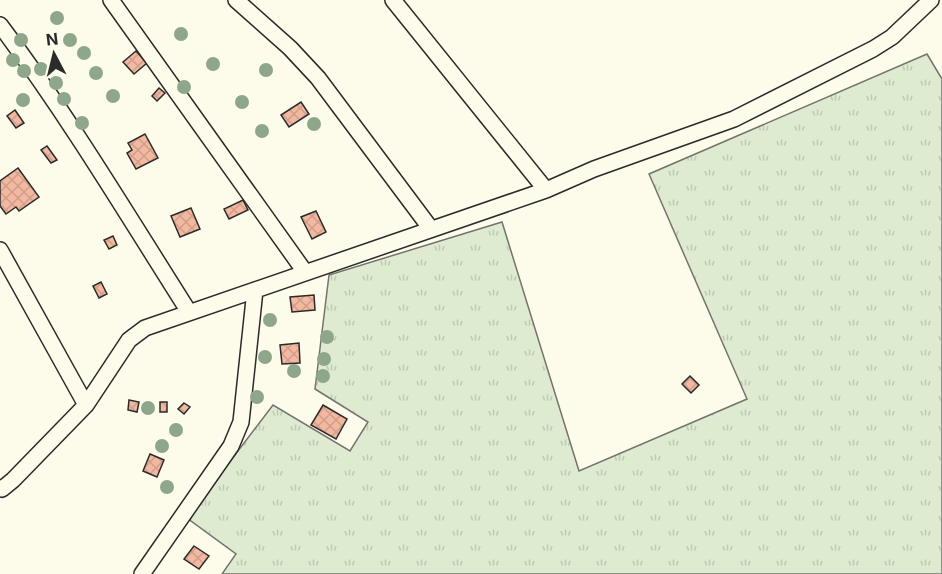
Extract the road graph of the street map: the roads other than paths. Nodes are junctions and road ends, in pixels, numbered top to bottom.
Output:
1 (111, 0) edge
2 (236, 0) edge
3 (393, 0) edge
4 (931, 0) edge
5 (0, 26) edge
6 (546, 190) junction
7 (431, 229) junction
8 (0, 250) edge
9 (305, 272) junction
10 (255, 290) junction
11 (189, 312) junction
12 (86, 405) junction
13 (1, 488) edge
14 (142, 574) edge

1 - 9 street
2 - 7 street
3 - 6 street
4 - 6 street
5 - 11 street
6 - 7 street
7 - 9 street
8 - 12 street
9 - 10 street
10 - 11 street
10 - 14 street
11 - 12 street
12 - 13 street

